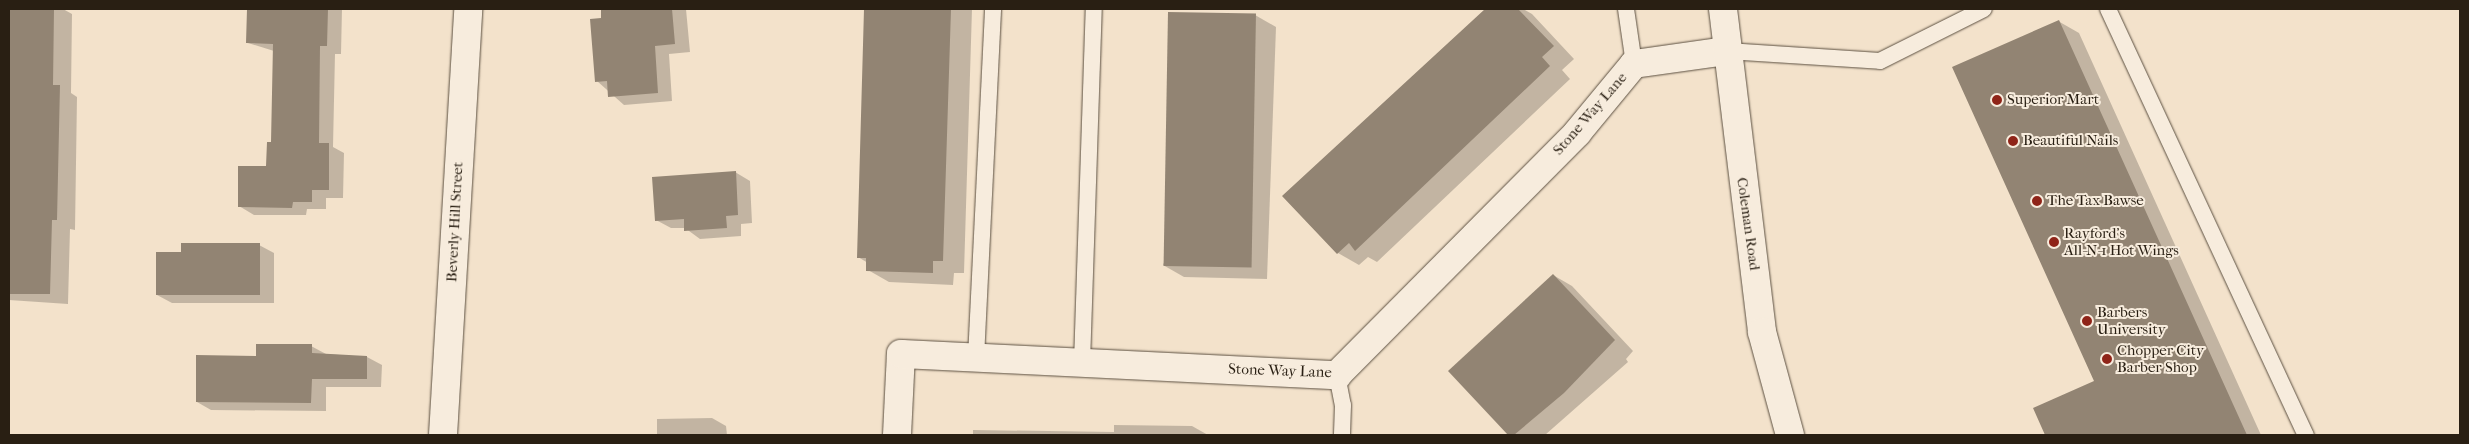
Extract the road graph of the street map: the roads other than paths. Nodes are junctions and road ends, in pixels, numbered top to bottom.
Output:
1 (468, 9) edge
2 (993, 9) edge
3 (1094, 9) edge
4 (1626, 9) edge
5 (1723, 9) edge
6 (1984, 9) edge
7 (2108, 9) edge
8 (1727, 50) junction
9 (1634, 64) junction
10 (976, 358) junction
11 (1082, 363) junction
12 (1337, 375) junction
13 (443, 435) edge
14 (897, 435) edge
15 (1342, 435) edge
16 (1790, 435) edge
17 (2306, 435) edge

1 - 13 street, Beverly Hill Street
2 - 10 lane
3 - 11 lane
4 - 9 lane
5 - 8 street, Coleman Road
6 - 8 lane
7 - 17 lane
8 - 9 street, Stone Way Lane
8 - 16 street, Coleman Road
9 - 12 street, Stone Way Lane
10 - 11 street, Stone Way Lane
10 - 14 street, Stone Way Lane
11 - 12 street, Stone Way Lane
12 - 15 lane

